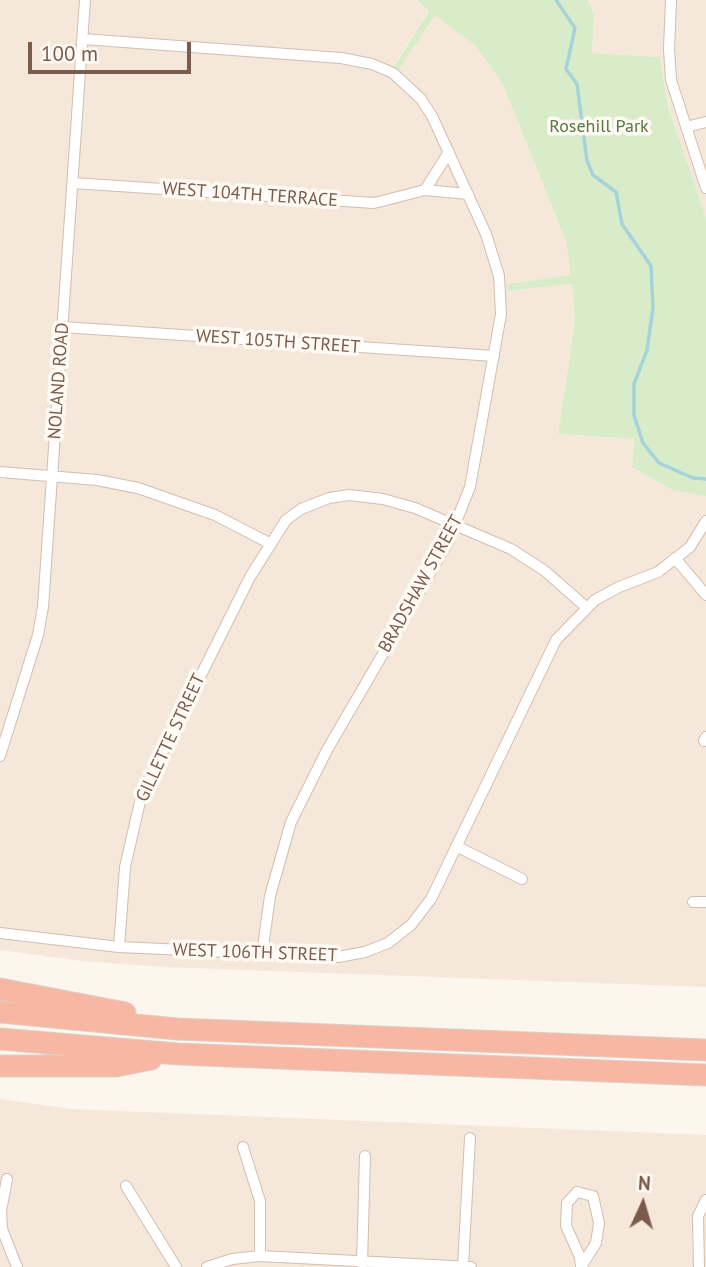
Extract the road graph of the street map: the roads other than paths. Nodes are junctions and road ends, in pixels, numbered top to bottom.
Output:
1 (85, 0) edge
2 (671, 0) edge
3 (83, 39) junction
4 (706, 122) edge
5 (686, 127) junction
6 (449, 152) junction
7 (73, 183) junction
8 (706, 188) edge
9 (425, 190) junction
10 (468, 194) junction
11 (63, 327) junction
12 (494, 356) junction
13 (0, 472) edge
14 (52, 475) junction
15 (706, 521) edge
16 (456, 523) junction
17 (271, 544) junction
18 (675, 558) junction
19 (706, 595) edge
20 (587, 608) junction
21 (0, 756) edge
22 (456, 846) junction
23 (522, 879) dead end
24 (693, 902) dead end
25 (706, 902) edge
26 (0, 933) edge
27 (119, 947) junction
28 (262, 954) junction
29 (0, 989) edge
30 (0, 1012) edge
31 (177, 1029) junction
32 (0, 1039) edge
33 (706, 1050) edge
34 (177, 1054) junction
35 (0, 1066) edge
36 (706, 1075) edge
37 (470, 1138) dead end
38 (243, 1147) dead end
39 (365, 1156) dead end
40 (7, 1179) dead end
41 (126, 1186) dead end
42 (706, 1200) edge
43 (260, 1256) junction
44 (362, 1264) edge
45 (467, 1266) edge
46 (17, 1267) edge
47 (176, 1267) edge
48 (207, 1267) edge
49 (581, 1267) edge
50 (699, 1267) edge

1 - 3 street, NOLAND ROAD
2 - 5 street
3 - 6 street, BRADSHAW STREET
3 - 7 street, NOLAND ROAD
4 - 5 street
5 - 8 street
6 - 9 street
6 - 10 street, BRADSHAW STREET
7 - 9 street, WEST 104TH TERRACE
7 - 11 street, NOLAND ROAD
9 - 10 street, WEST 104TH TERRACE
10 - 12 street, BRADSHAW STREET
11 - 12 street, WEST 105TH STREET
11 - 14 street, NOLAND ROAD
12 - 16 street, BRADSHAW STREET
13 - 14 street
14 - 17 street
14 - 21 street, NOLAND ROAD
15 - 18 street, WEST 106TH STREET
16 - 17 street, GILLETTE STREET
16 - 20 street, GILLETTE STREET
16 - 28 street, BRADSHAW STREET
17 - 27 street, GILLETTE STREET
18 - 19 street
18 - 20 street, WEST 106TH STREET
20 - 22 street, WEST 106TH STREET
22 - 23 street
22 - 28 street, WEST 106TH STREET
24 - 25 street
26 - 27 street, WEST 106TH STREET
27 - 28 street, WEST 106TH STREET
29 - 31 highway
30 - 31 highway
31 - 33 highway
32 - 34 highway
34 - 35 highway
34 - 36 highway
37 - 45 street
38 - 43 street
39 - 44 street
40 - 46 street
41 - 47 street
42 - 50 street
43 - 44 street
43 - 48 street
44 - 45 street
49 - 49 street

